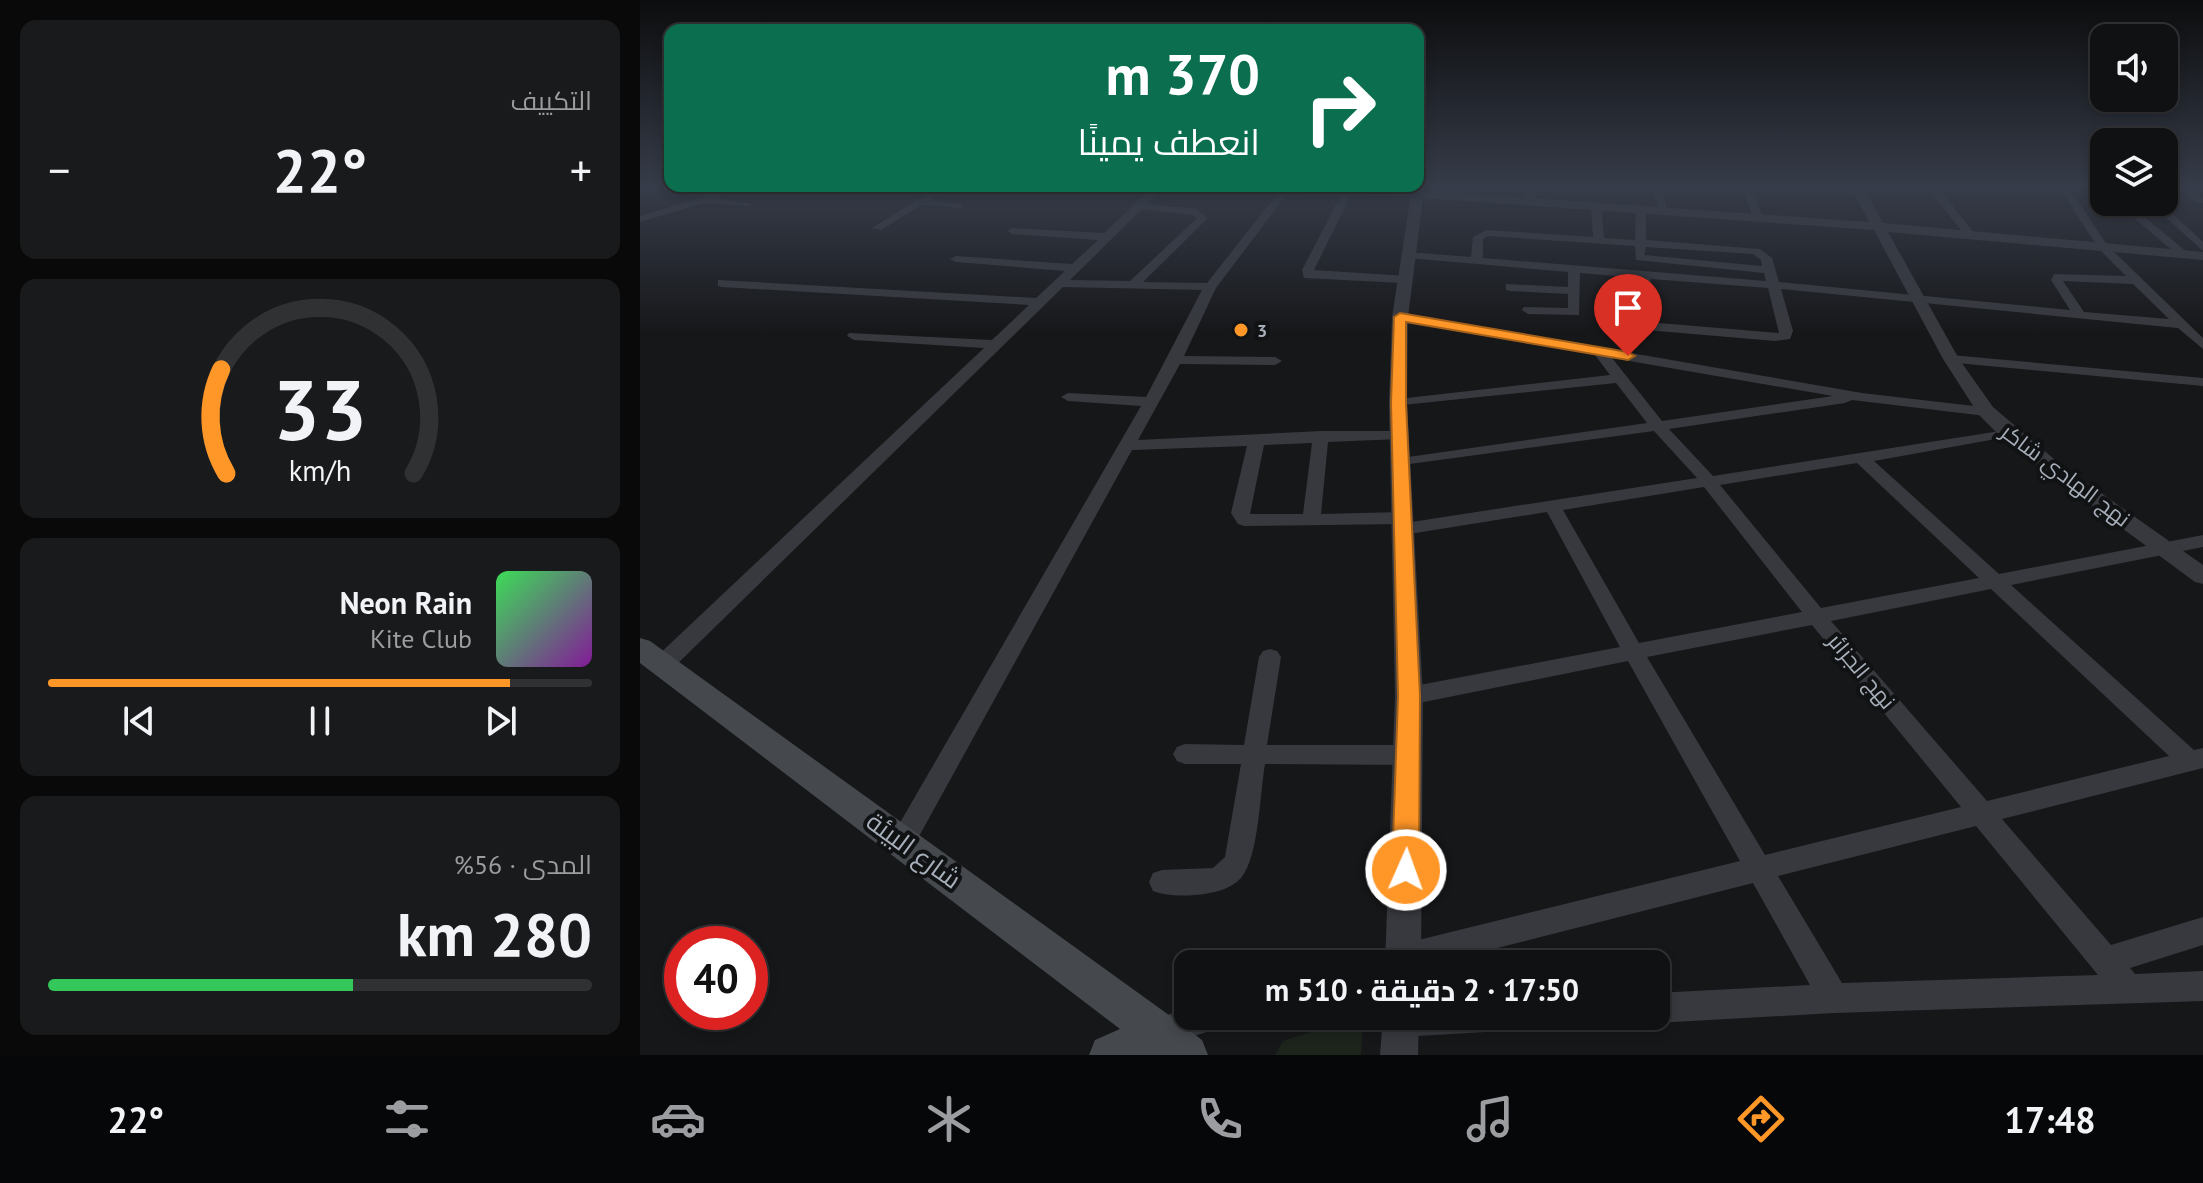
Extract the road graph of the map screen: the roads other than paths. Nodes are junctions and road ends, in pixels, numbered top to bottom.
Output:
1 (1080, 235) edge
2 (1185, 235) edge
3 (1251, 235) edge
4 (1326, 235) edge
5 (1411, 235) edge
6 (1481, 235) edge
7 (1519, 235) edge
8 (1639, 235) edge
9 (1883, 235) edge
10 (1973, 235) edge
11 (2095, 235) edge
12 (2160, 235) edge
13 (1108, 237) joint
14 (1599, 238) joint
15 (1639, 242) junction
16 (2103, 247) junction
17 (2183, 254) junction
18 (1408, 255) junction
19 (2203, 256) edge
20 (1640, 258) junction
21 (956, 259) dead end
22 (1477, 261) junction
23 (1076, 268) junction
24 (1574, 269) junction
25 (1769, 270) junction
26 (1643, 274) junction
27 (1403, 279) junction
28 (2135, 280) junction
29 (722, 283) dead end
30 (1061, 283) junction
31 (1135, 283) junction
32 (1775, 284) junction
33 (1210, 287) junction
34 (1510, 287) dead end
35 (1572, 291) junction
36 (1917, 299) junction
37 (1040, 302) junction
38 (1528, 310) dead end
39 (2080, 316) junction
40 (1400, 317) junction
41 (2182, 324) junction
42 (854, 336) dead end
43 (993, 344) junction
44 (2203, 345) edge
45 (1599, 351) junction
46 (1951, 359) junction
47 (1175, 360) junction
48 (1275, 361) dead end
49 (1619, 378) junction
50 (2203, 382) edge
51 (1068, 397) dead end
52 (1862, 397) junction
53 (1151, 402) junction
54 (1398, 403) junction
55 (1986, 411) junction
56 (1658, 426) junction
57 (2007, 432) junction
58 (1400, 434) junction
59 (1321, 436) junction
60 (1257, 439) junction
61 (1125, 445) junction
62 (1861, 458) junction
63 (1401, 463) junction
64 (1709, 482) junction
65 (1552, 506) junction
66 (1311, 520) junction
67 (1403, 523) junction
68 (2203, 541) edge
69 (2163, 548) junction
70 (2203, 576) edge
71 (1991, 580) junction
72 (1815, 615) junction
73 (1633, 652) junction
74 (651, 656) edge
75 (1270, 657) dead end
76 (1409, 696) junction
77 (1185, 754) dead end
78 (1254, 754) junction
79 (1409, 755) junction
80 (2196, 759) edge
81 (1982, 812) junction
82 (903, 841) junction
83 (1757, 868) junction
84 (1162, 882) dead end
85 (2203, 931) edge
86 (1396, 950) edge
87 (1438, 950) edge
88 (2106, 961) junction
89 (2203, 986) edge
90 (2129, 989) junction
91 (1834, 998) junction
92 (1670, 1007) edge
93 (1192, 1030) edge
94 (1173, 1044) edge
95 (1110, 1055) edge

1 - 13 street
2 - 31 street
3 - 33 street
4 - 27 street
5 - 18 street
6 - 22 street
7 - 14 street
8 - 15 street
9 - 36 street, نهج الهادي شاكر
10 - 16 street
11 - 16 street
12 - 17 street
13 - 23 street
14 - 15 street
15 - 20 street
15 - 25 street
16 - 17 street
16 - 28 street
17 - 19 street
18 - 22 street
18 - 27 street
20 - 25 street
20 - 26 street
21 - 23 street
22 - 24 street
23 - 30 street
24 - 26 street
24 - 35 street
25 - 32 street
26 - 32 street
26 - 32 street
27 - 40 street
28 - 39 street
28 - 41 street
29 - 37 street
30 - 31 street
30 - 37 street
31 - 33 street
32 - 36 street
33 - 47 street
34 - 35 street
35 - 38 street
36 - 39 street
36 - 46 street, نهج الهادي شاكر
37 - 43 street
39 - 41 street
40 - 45 street
40 - 54 street
41 - 44 street
42 - 43 street
43 - 74 street
45 - 49 street, نهج الجزائر
45 - 52 street
46 - 50 street
46 - 55 street, نهج الهادي شاكر
47 - 48 street
47 - 53 street
49 - 54 street
49 - 56 street, نهج الجزائر
51 - 53 street
52 - 55 street
52 - 56 street
53 - 61 street
54 - 58 street
55 - 57 street, نهج الهادي شاكر
56 - 63 street
56 - 64 street, نهج الجزائر
57 - 62 street
57 - 69 street, نهج الهادي شاكر
58 - 59 street
58 - 63 street
59 - 60 street
59 - 66 street
60 - 61 street
60 - 66 street
61 - 82 street
62 - 64 street
62 - 71 street
63 - 67 street
64 - 65 street
64 - 72 street, نهج الجزائر
65 - 67 street
65 - 73 street
66 - 67 street
67 - 76 street
68 - 69 street
69 - 70 street, نهج الهادي شاكر
69 - 71 street
71 - 72 street
71 - 80 street
72 - 73 street
72 - 81 street, نهج الجزائر
73 - 76 street
73 - 83 street
74 - 82 main road, شارع البيئة
75 - 78 street
76 - 79 street
77 - 78 street
78 - 79 street
78 - 84 street
79 - 86 street
80 - 81 street
81 - 83 street
81 - 88 street, نهج الجزائر
82 - 94 main road, شارع البيئة
83 - 87 street
83 - 91 street
85 - 88 street
88 - 90 street, نهج الجزائر
89 - 90 street
90 - 91 street
91 - 92 street
93 - 94 street
94 - 95 main road

